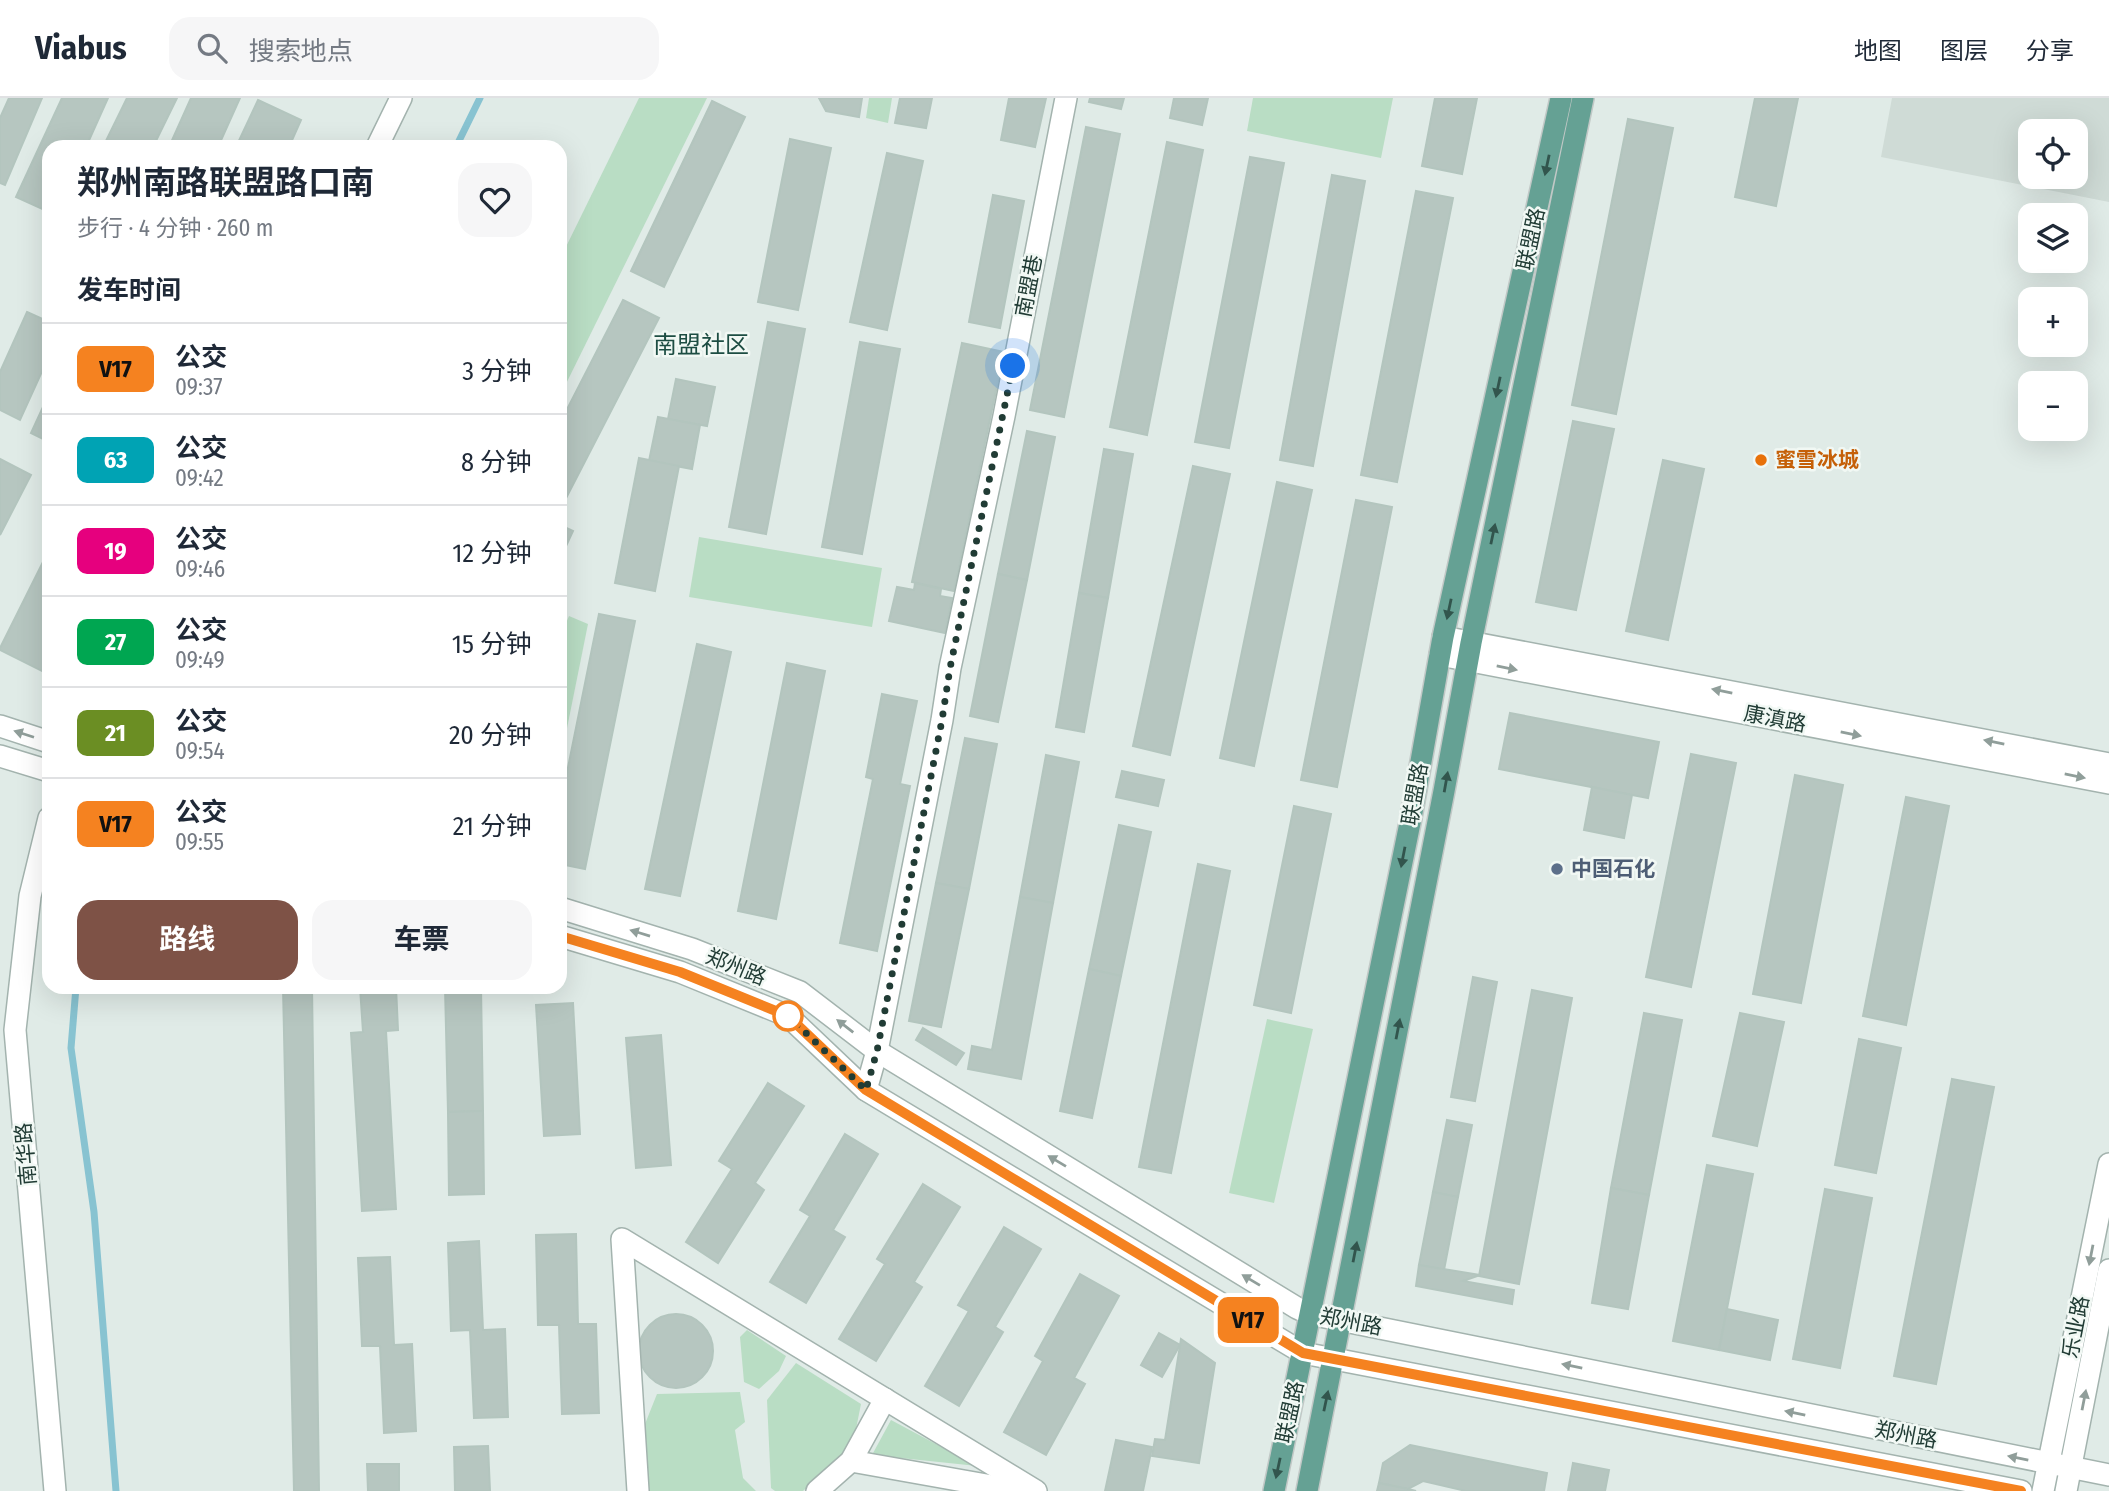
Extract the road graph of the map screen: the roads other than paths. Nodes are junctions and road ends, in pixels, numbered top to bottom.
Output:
1 (401, 98) edge
2 (1066, 98) edge
3 (1561, 98) edge
4 (1583, 98) edge
5 (380, 140) edge
6 (1442, 646) junction
7 (1469, 652) junction
8 (0, 726) edge
9 (42, 740) edge
10 (0, 756) edge
11 (2109, 764) edge
12 (42, 769) edge
13 (2109, 783) edge
14 (42, 847) edge
15 (567, 910) edge
16 (567, 938) edge
17 (877, 1051) junction
18 (866, 1090) junction
19 (2109, 1164) edge
20 (2109, 1270) edge
21 (1310, 1314) junction
22 (1342, 1320) junction
23 (1303, 1353) junction
24 (1334, 1360) junction
25 (885, 1399) junction
26 (851, 1461) junction
27 (2060, 1466) junction
28 (2109, 1475) edge
29 (55, 1491) edge
30 (638, 1491) edge
31 (817, 1491) edge
32 (1020, 1491) edge
33 (1036, 1491) edge
34 (1274, 1491) edge
35 (1307, 1491) edge
36 (2021, 1491) edge
37 (2043, 1491) edge
38 (2066, 1491) edge

1 - 5 street
2 - 17 street, 南盟巷
3 -> 6 main road, 联盟路
7 -> 4 main road, 联盟路
6 - 7 street, 康滇路
6 -> 21 main road, 联盟路
11 -> 7 street, 康滇路
7 -> 13 street, 康滇路
22 -> 7 main road, 联盟路
9 -> 8 street
10 - 12 street
14 - 29 street, 南华路
17 -> 15 street, 郑州路
16 - 18 street, 郑州路
17 - 18 street, 南盟巷
21 -> 17 street, 郑州路
18 - 23 street, 郑州路
19 -> 27 street, 乐业路
27 -> 20 street, 乐业路
21 - 22 street, 郑州路
21 - 23 main road, 联盟路
22 - 24 main road, 联盟路
27 -> 22 street, 郑州路
23 - 24 street, 郑州路
23 -> 34 main road, 联盟路
35 -> 24 main road, 联盟路
24 - 36 street, 郑州路
25 - 26 street
25 - 30 street
25 - 33 street
26 - 31 street
26 - 32 street
27 - 28 street, 郑州路
27 - 37 street, 乐业路
27 - 38 street, 乐业路

